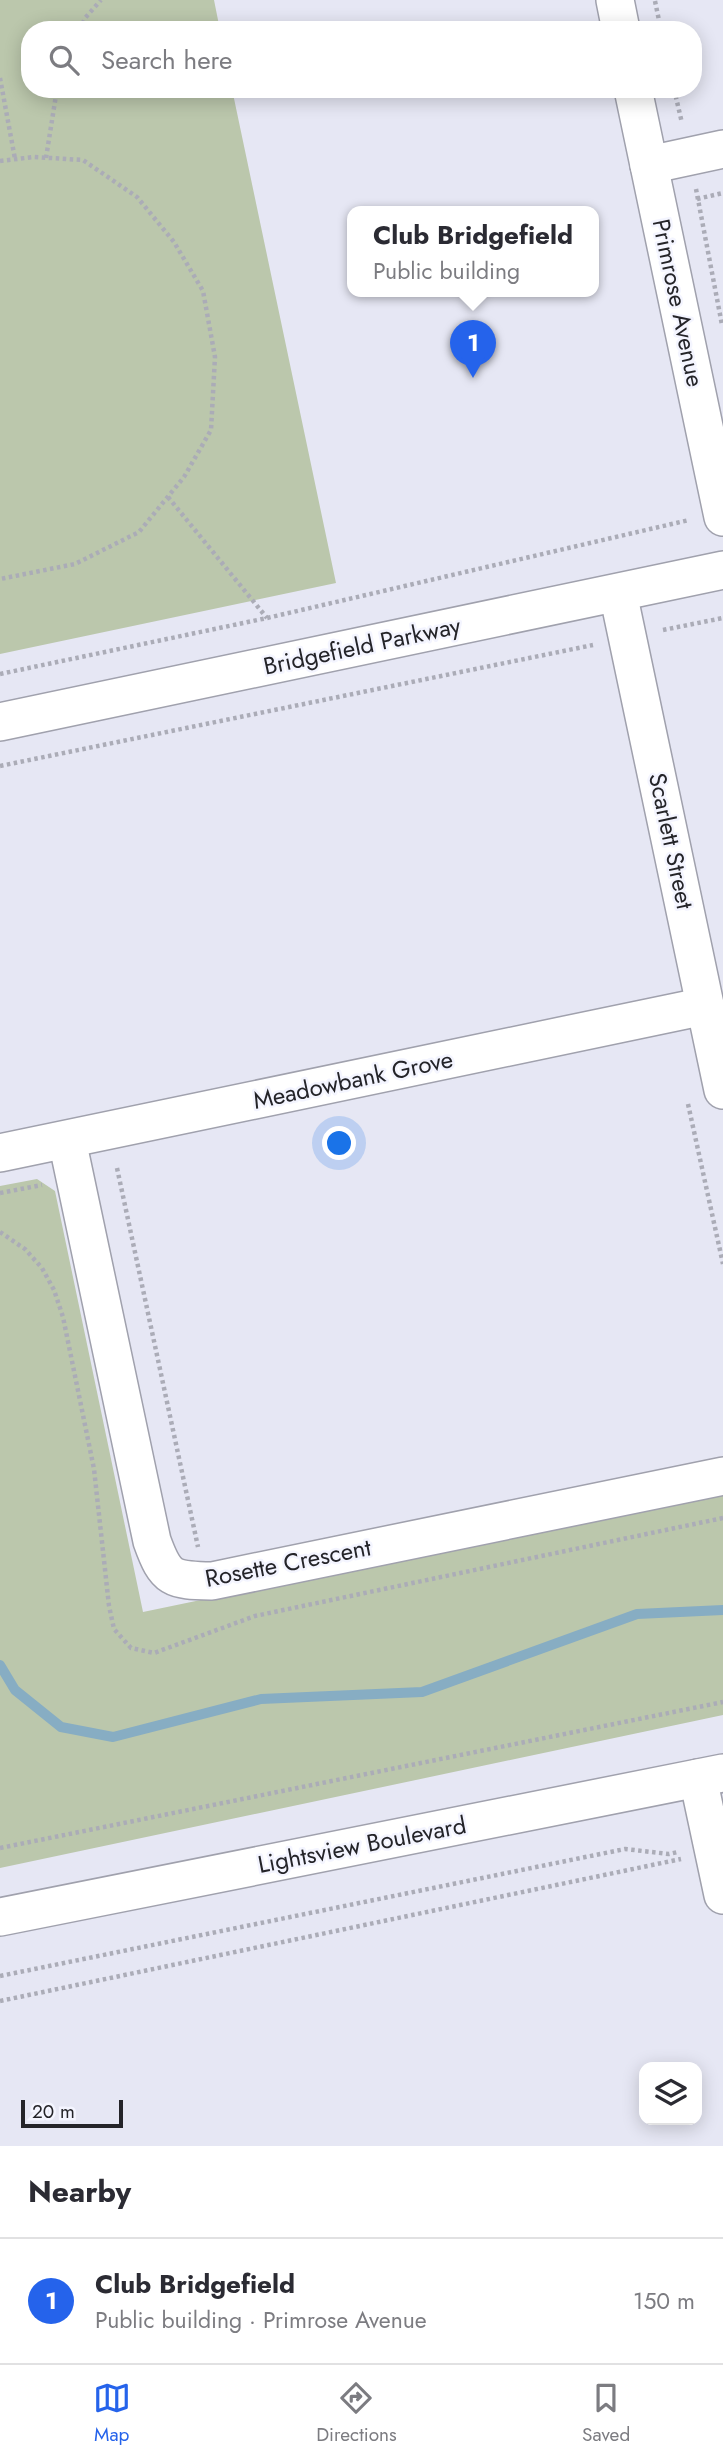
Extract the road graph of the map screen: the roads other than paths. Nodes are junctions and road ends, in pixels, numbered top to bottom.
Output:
1 (615, 0) edge
2 (619, 21) edge
3 (635, 98) edge
4 (706, 152) edge
5 (649, 165) junction
6 (723, 515) edge
7 (723, 570) edge
8 (618, 593) junction
9 (0, 722) edge
10 (705, 1006) junction
11 (723, 1090) edge
12 (67, 1140) junction
13 (0, 1153) edge
14 (723, 1476) edge
15 (710, 1776) edge
16 (723, 1895) edge
17 (0, 1917) edge

1 - 2 street
3 - 5 street, Primrose Avenue
4 - 5 street
5 - 6 street, Primrose Avenue
7 - 8 street, Bridgefield Parkway
8 - 9 street, Bridgefield Parkway
8 - 10 street, Scarlett Street
10 - 11 street, Scarlett Street
10 - 12 street, Meadowbank Grove
12 - 13 street, Meadowbank Grove
12 - 14 street, Rosette Crescent
15 - 16 street
15 - 17 street, Lightsview Boulevard

